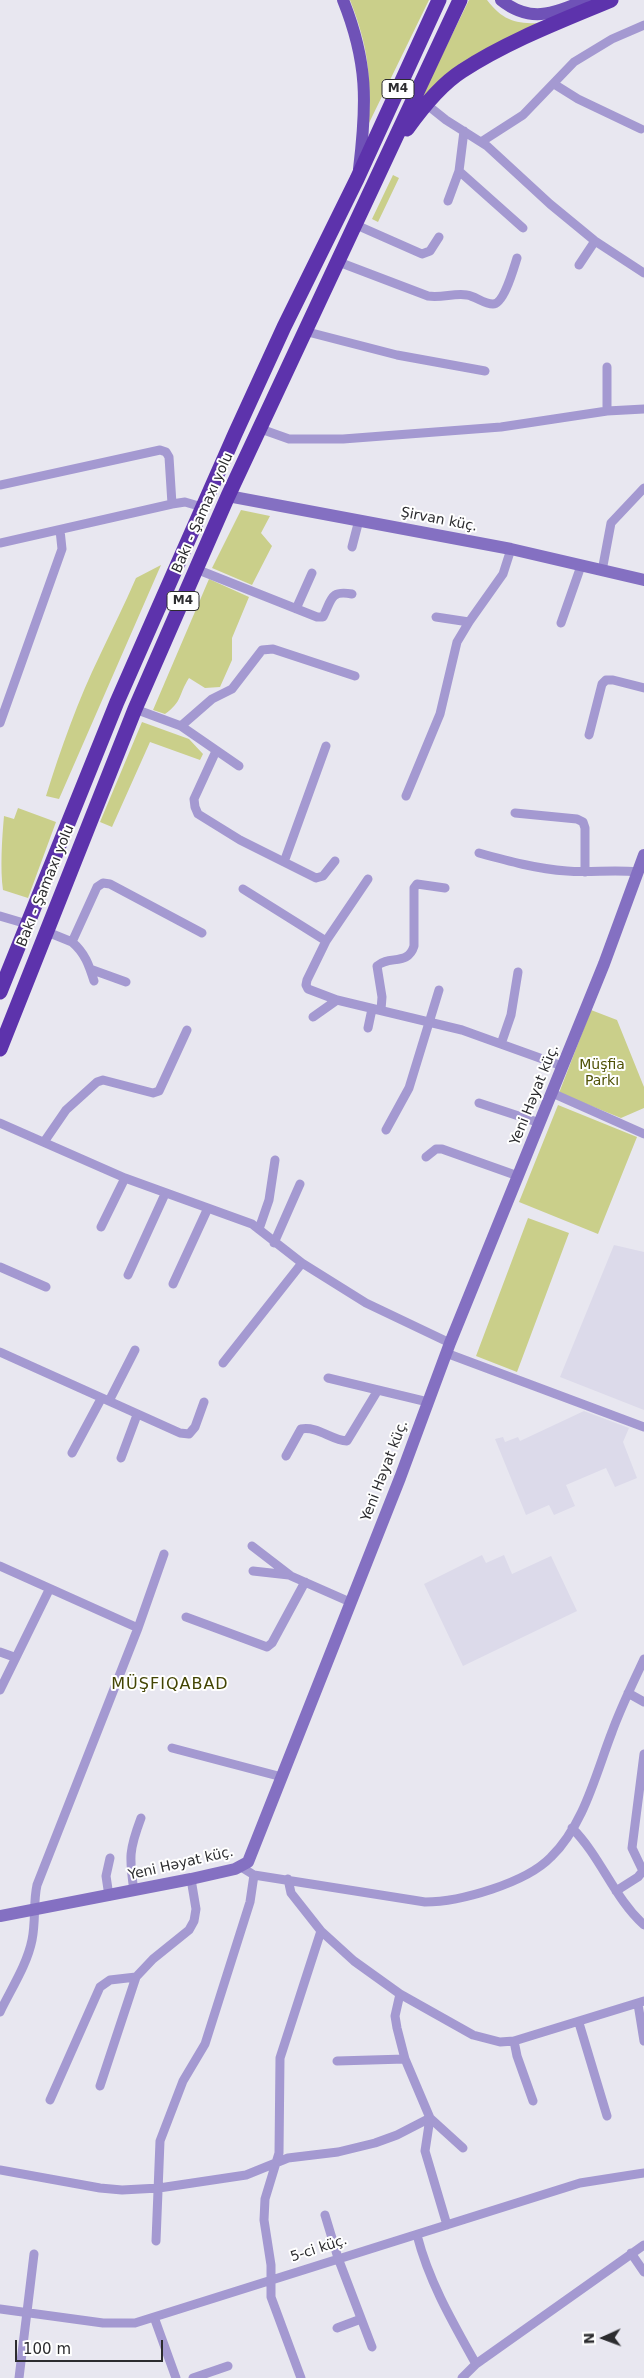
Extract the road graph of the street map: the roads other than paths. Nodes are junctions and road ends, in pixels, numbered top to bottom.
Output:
1 (343, 0) edge
2 (439, 0) edge
3 (460, 0) edge
4 (501, 0) edge
5 (586, 0) edge
6 (611, 0) edge
7 (644, 25) edge
8 (554, 84) junction
9 (426, 104) junction
10 (641, 129) dead end
11 (464, 131) junction
12 (481, 142) junction
13 (384, 161) junction
14 (460, 171) junction
15 (358, 179) junction
16 (448, 201) dead end
17 (354, 224) junction
18 (523, 228) dead end
19 (438, 237) dead end
20 (595, 241) junction
21 (517, 258) dead end
22 (336, 261) junction
23 (578, 265) dead end
24 (644, 273) edge
25 (304, 331) junction
26 (607, 367) dead end
27 (484, 371) dead end
28 (644, 409) edge
29 (607, 411) junction
30 (258, 428) junction
31 (0, 485) edge
32 (644, 488) edge
33 (228, 496) junction
34 (172, 504) junction
35 (202, 508) junction
36 (359, 520) junction
37 (60, 530) junction
38 (0, 543) edge
39 (352, 547) dead end
40 (510, 549) junction
41 (581, 566) junction
42 (196, 569) junction
43 (602, 571) junction
44 (312, 573) dead end
45 (644, 580) edge
46 (352, 594) dead end
47 (296, 609) junction
48 (436, 617) dead end
49 (468, 622) junction
50 (560, 623) dead end
51 (354, 676) dead end
52 (644, 688) edge
53 (135, 709) junction
54 (0, 723) edge
55 (181, 726) junction
56 (589, 736) dead end
57 (326, 746) dead end
58 (216, 750) junction
59 (239, 766) dead end
60 (406, 796) dead end
61 (515, 813) dead end
62 (479, 853) dead end
63 (644, 855) edge
64 (334, 861) dead end
65 (284, 862) junction
66 (585, 872) junction
67 (637, 872) junction
68 (368, 879) dead end
69 (445, 888) dead end
70 (243, 889) dead end
71 (0, 916) edge
72 (27, 924) junction
73 (45, 931) junction
74 (202, 933) dead end
75 (326, 941) junction
76 (72, 942) junction
77 (90, 969) junction
78 (518, 972) dead end
79 (94, 981) dead end
80 (126, 982) dead end
81 (439, 990) dead end
82 (0, 992) edge
83 (337, 1000) junction
84 (376, 1010) junction
85 (313, 1017) dead end
86 (431, 1022) junction
87 (368, 1028) dead end
88 (187, 1030) dead end
89 (501, 1044) junction
90 (0, 1049) edge
91 (562, 1066) junction
92 (552, 1093) junction
93 (479, 1103) dead end
94 (0, 1123) edge
95 (540, 1123) junction
96 (386, 1130) dead end
97 (644, 1134) edge
98 (44, 1142) junction
99 (426, 1156) dead end
100 (275, 1160) dead end
101 (518, 1176) junction
102 (125, 1178) junction
103 (300, 1184) dead end
104 (165, 1194) junction
105 (208, 1208) junction
106 (101, 1227) dead end
107 (259, 1229) junction
108 (274, 1243) junction
109 (302, 1263) junction
110 (0, 1267) edge
111 (128, 1275) dead end
112 (173, 1284) dead end
113 (46, 1287) dead end
114 (448, 1348) junction
115 (135, 1350) dead end
116 (0, 1352) edge
117 (223, 1363) dead end
118 (328, 1378) dead end
119 (378, 1390) junction
120 (105, 1400) junction
121 (204, 1402) dead end
122 (428, 1402) junction
123 (137, 1415) junction
124 (644, 1427) edge
125 (72, 1453) dead end
126 (286, 1456) dead end
127 (121, 1458) dead end
128 (252, 1546) dead end
129 (164, 1554) dead end
130 (0, 1566) edge
131 (253, 1571) dead end
132 (292, 1576) junction
133 (305, 1582) junction
134 (50, 1590) junction
135 (350, 1602) junction
136 (186, 1616) dead end
137 (138, 1628) junction
138 (0, 1652) edge
139 (14, 1657) junction
140 (644, 1659) edge
141 (0, 1690) edge
142 (628, 1693) junction
143 (644, 1702) edge
144 (172, 1748) dead end
145 (644, 1754) edge
146 (282, 1777) junction
147 (141, 1818) dead end
148 (572, 1828) junction
149 (110, 1858) dead end
150 (241, 1867) junction
151 (254, 1875) junction
152 (191, 1879) junction
153 (288, 1879) junction
154 (134, 1891) junction
155 (616, 1891) junction
156 (109, 1896) junction
157 (33, 1910) junction
158 (0, 1916) edge
159 (644, 1925) edge
160 (321, 1931) junction
161 (136, 1977) junction
162 (400, 1994) junction
163 (641, 2002) edge
164 (0, 2012) edge
165 (579, 2023) junction
166 (514, 2041) junction
167 (644, 2041) edge
168 (405, 2059) junction
169 (337, 2061) dead end
170 (100, 2086) dead end
171 (50, 2100) dead end
172 (533, 2101) dead end
173 (607, 2116) dead end
174 (430, 2118) junction
175 (463, 2148) dead end
176 (276, 2163) junction
177 (0, 2170) edge
178 (644, 2173) edge
179 (159, 2188) junction
180 (325, 2215) dead end
181 (447, 2225) junction
182 (417, 2236) junction
183 (156, 2241) dead end
184 (644, 2245) edge
185 (631, 2253) junction
186 (34, 2254) dead end
187 (338, 2258) junction
188 (644, 2272) edge
189 (271, 2280) junction
190 (0, 2309) edge
191 (27, 2311) junction
192 (154, 2317) junction
193 (361, 2319) junction
194 (337, 2328) dead end
195 (372, 2347) dead end
196 (476, 2364) junction
197 (228, 2366) dead end
198 (464, 2377) edge
199 (18, 2378) edge
200 (176, 2378) edge
201 (194, 2378) edge
202 (301, 2378) edge

1 - 15 main road
2 - 15 highway, Bakı - Şamaxı yolu / M4
3 - 13 highway, Bakı - Şamaxı yolu / M4
4 - 5 main road
6 - 9 highway
7 - 8 street
8 - 10 street
8 - 12 street
9 - 11 street
9 - 13 highway
11 - 12 street
11 - 14 street
12 - 20 street
13 - 17 highway, Bakı - Şamaxı yolu / M4
14 - 16 street
14 - 18 street
15 - 35 highway, Bakı - Şamaxı yolu / M4
17 - 19 street
17 - 22 highway, Bakı - Şamaxı yolu / M4
20 - 23 street
20 - 24 street
21 - 22 street
22 - 25 highway, Bakı - Şamaxı yolu / M4
25 - 27 street
25 - 30 highway, Bakı - Şamaxı yolu / M4
26 - 29 street
28 - 29 street
29 - 30 street
30 - 33 highway, Bakı - Şamaxı yolu / M4
31 - 34 street
32 - 43 street
33 - 36 street, Şirvan küç.
33 - 42 highway, Bakı - Şamaxı yolu / M4
34 - 35 street
34 - 37 street
35 - 72 highway, Bakı - Şamaxı yolu / M4
36 - 39 street
36 - 40 street, Şirvan küç.
37 - 38 street
37 - 54 street
40 - 41 street, Şirvan küç.
40 - 49 street
41 - 43 street, Şirvan küç.
41 - 50 street
42 - 47 street
42 - 53 highway, Bakı - Şamaxı yolu / M4
43 - 45 street, Şirvan küç.
44 - 47 street
46 - 47 street
48 - 49 street
49 - 60 street
51 - 55 street
52 - 56 street
53 - 55 street
53 - 73 highway, Bakı - Şamaxı yolu / M4
55 - 58 street
57 - 65 street
58 - 59 street
58 - 65 street
61 - 66 street
62 - 66 street
63 - 67 street, Yeni Həyat küç.
64 - 65 street
66 - 67 street
67 - 91 street, Yeni Həyat küç.
68 - 75 street
69 - 84 street
70 - 75 street
71 - 72 street
72 - 82 highway, Bakı - Şamaxı yolu / M4
73 - 76 street
73 - 90 highway, Bakı - Şamaxı yolu / M4
74 - 76 street
75 - 83 street
76 - 77 street
77 - 79 street
77 - 80 street
78 - 89 street
81 - 86 street
83 - 84 street
83 - 85 street
84 - 86 street
84 - 87 street
86 - 89 street
86 - 96 street
88 - 98 street
89 - 91 street
91 - 92 street, Yeni Həyat küç.
92 - 95 street, Yeni Həyat küç.
92 - 97 street
93 - 95 street
94 - 98 street
95 - 101 street, Yeni Həyat küç.
98 - 102 street
99 - 101 street
100 - 107 street
101 - 114 street, Yeni Həyat küç.
102 - 104 street
102 - 106 street
103 - 108 street
104 - 105 street
104 - 111 street
105 - 107 street
105 - 112 street
107 - 108 street
108 - 109 street
109 - 114 street
109 - 117 street
110 - 113 street
114 - 122 street, Yeni Həyat küç.
114 - 124 street
115 - 120 street
116 - 120 street
118 - 119 street
119 - 122 street
119 - 126 street
120 - 123 street
120 - 125 street
121 - 123 street
122 - 135 street, Yeni Həyat küç.
123 - 127 street
128 - 132 street
129 - 137 street
130 - 134 street
131 - 132 street
132 - 133 street
133 - 135 street
133 - 136 street
134 - 137 street
134 - 139 street
135 - 146 street, Yeni Həyat küç.
137 - 157 street
138 - 139 street
139 - 141 street
140 - 142 street
142 - 143 street
142 - 148 street
144 - 146 street
145 - 155 street
146 - 150 street, Yeni Həyat küç.
147 - 154 street
148 - 153 street
148 - 155 street
149 - 156 street
150 - 151 street
150 - 152 street, Yeni Həyat küç.
151 - 153 street
151 - 179 street
152 - 154 street, Yeni Həyat küç.
152 - 161 street
153 - 160 street
154 - 156 street, Yeni Həyat küç.
155 - 159 street
156 - 157 street, Yeni Həyat küç.
157 - 158 street, Yeni Həyat küç.
157 - 164 street
160 - 162 street
160 - 176 street
161 - 170 street
161 - 171 street
162 - 166 street
162 - 168 street
163 - 165 street
163 - 167 street
165 - 166 street
165 - 173 street
166 - 172 street
168 - 169 street
168 - 174 street
174 - 175 street
174 - 176 street
174 - 181 street
176 - 179 street
176 - 189 street
177 - 179 street
178 - 181 street, 5-ci küç.
179 - 183 street
180 - 187 street
181 - 182 street, 5-ci küç.
182 - 187 street, 5-ci küç.
182 - 196 street
184 - 185 street
185 - 188 street
185 - 196 street
186 - 191 street
187 - 189 street, 5-ci küç.
187 - 193 street
189 - 192 street, 5-ci küç.
189 - 202 street
190 - 191 street, 5-ci küç.
191 - 192 street, 5-ci küç.
191 - 199 street
192 - 200 street
193 - 194 street
193 - 195 street
196 - 198 street
197 - 201 street

